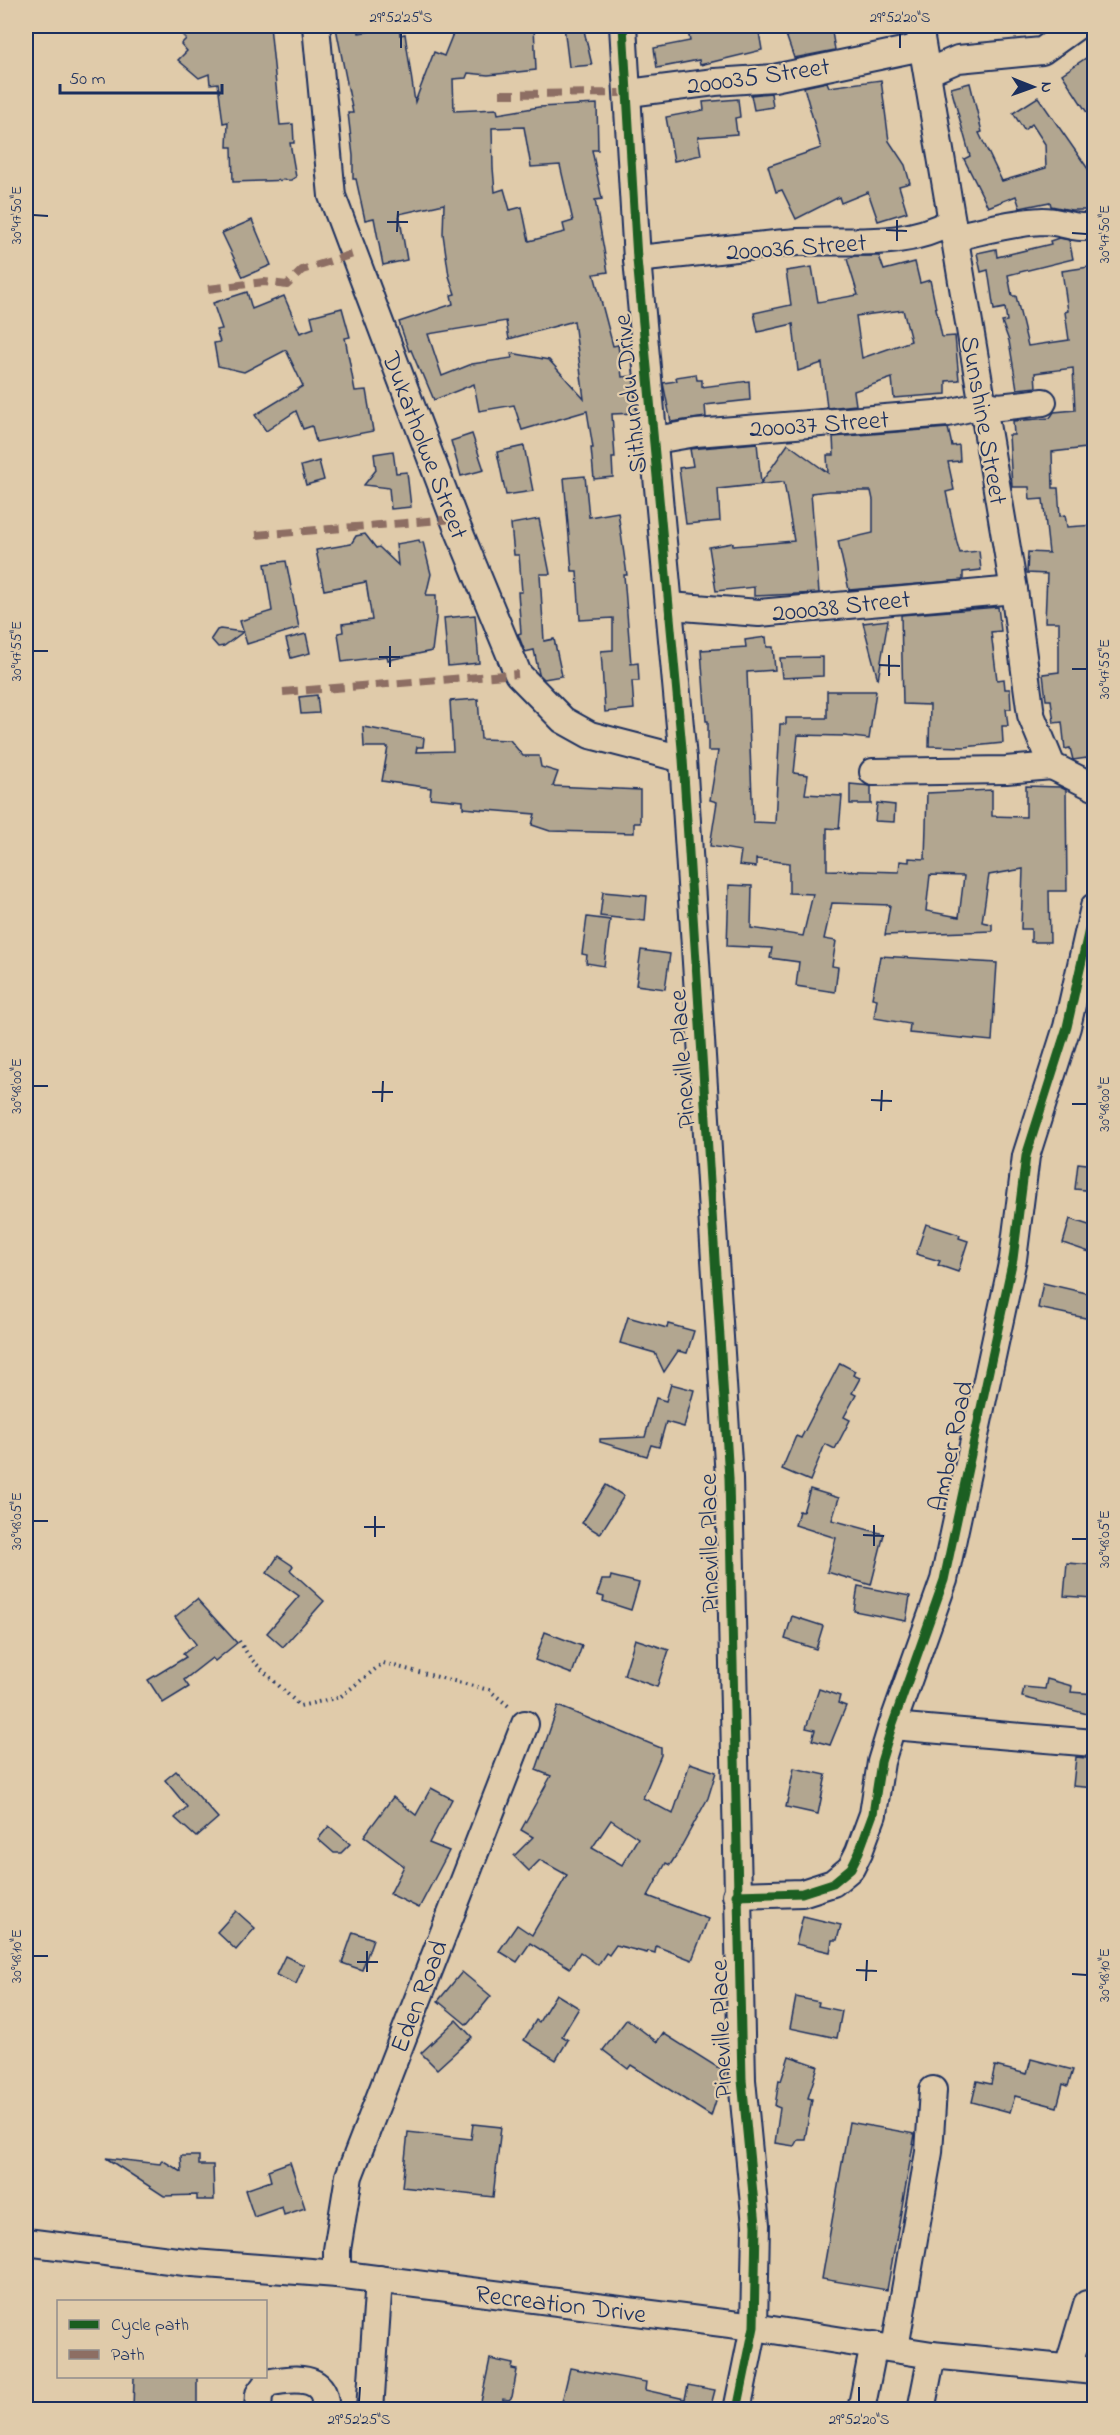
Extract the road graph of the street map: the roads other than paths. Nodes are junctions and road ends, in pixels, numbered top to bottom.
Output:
1 (316, 26) edge
2 (623, 26) edge
3 (1077, 26) edge
4 (921, 36) edge
5 (928, 72) junction
6 (629, 93) junction
7 (1095, 226) edge
8 (953, 229) junction
9 (637, 259) junction
10 (1043, 402) dead end
11 (983, 405) junction
12 (655, 440) junction
13 (1014, 590) junction
14 (669, 606) junction
15 (683, 759) junction
16 (1052, 766) junction
17 (873, 772) dead end
18 (1095, 787) edge
19 (1095, 907) edge
20 (525, 1724) road end
21 (892, 1725) junction
22 (1095, 1743) edge
23 (736, 1894) junction
24 (933, 2090) dead end
25 (26, 2242) edge
26 (337, 2274) junction
27 (379, 2279) junction
28 (1087, 2304) dead end
29 (754, 2327) junction
30 (885, 2346) junction
31 (932, 2355) junction
32 (1068, 2368) junction
33 (1095, 2371) edge
34 (258, 2409) edge
35 (326, 2409) edge
36 (370, 2409) edge
37 (737, 2409) edge
38 (861, 2409) edge
39 (921, 2409) edge

1 - 15 street, Dukatholwe Street
2 - 6 street, Sithundu Drive
3 - 5 street
4 - 5 street, Sunshine Street
4 - 6 street, 200035 Street
5 - 8 street, Sunshine Street
6 - 9 street, Sithundu Drive
7 - 8 street, 200036 Street
8 - 9 street, 200036 Street
8 - 11 street, Sunshine Street
9 - 12 street, Sithundu Drive
10 - 11 street, 200037 Street
11 - 12 street, 200037 Street
11 - 13 street, Sunshine Street
12 - 14 street, Sithundu Drive
13 - 14 street, 200038 Street
13 - 16 street, Sunshine Street
14 - 15 street, Sithundu Drive
15 - 23 street, Pineville Place
16 - 17 street
16 - 18 street
19 - 21 street, Amber Road
20 - 26 street, Eden Road
21 - 22 street
21 - 23 street, Amber Road
23 - 29 street, Pineville Place
24 - 30 street
25 - 26 street, Recreation Drive
26 - 27 street, Recreation Drive
27 - 29 street, Recreation Drive
27 - 36 street
28 - 32 street
29 - 30 street, Recreation Drive
29 - 37 street, Pineville Place
30 - 31 street, Recreation Drive
30 - 38 street
31 - 32 street, Recreation Drive
31 - 39 street
32 - 33 street, Recreation Drive
34 - 35 street

